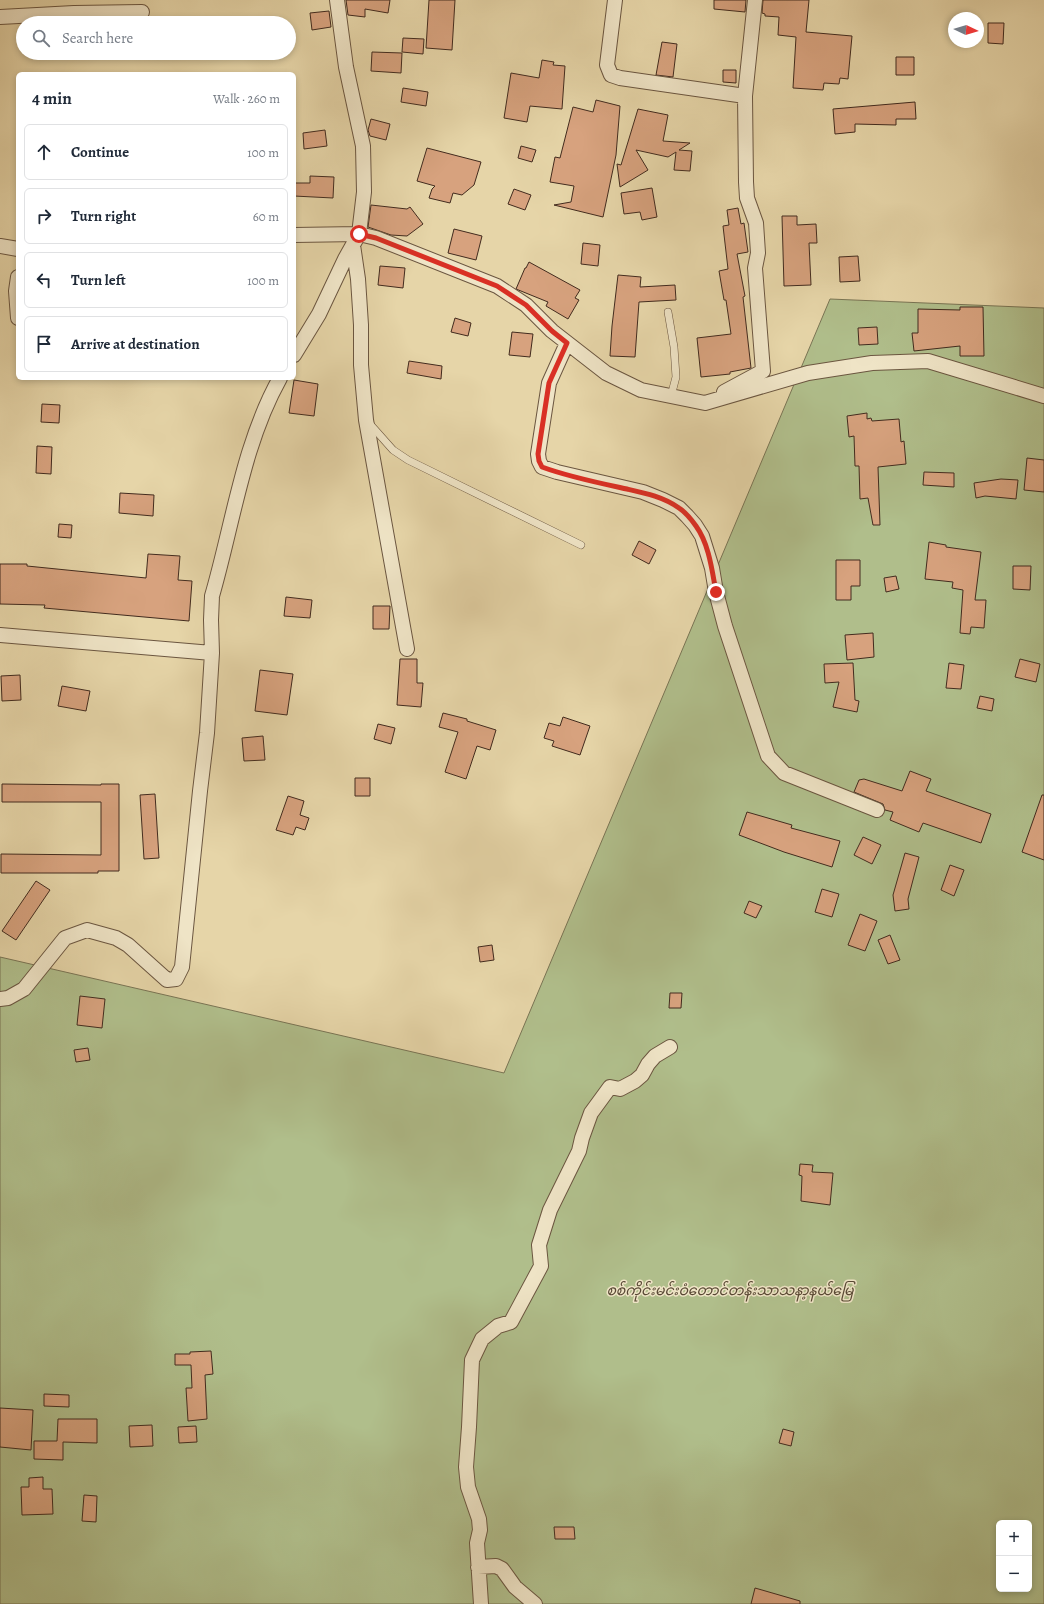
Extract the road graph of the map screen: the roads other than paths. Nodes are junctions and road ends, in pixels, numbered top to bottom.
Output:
1 (337, 0) edge
2 (616, 0) edge
3 (755, 0) edge
4 (142, 12) dead end
5 (16, 16) edge
6 (18, 16) edge
7 (0, 17) edge
8 (745, 96) junction
9 (296, 235) edge
10 (356, 239) junction
11 (0, 246) edge
12 (16, 249) edge
13 (668, 312) dead end
14 (567, 343) junction
15 (296, 352) edge
16 (279, 380) edge
17 (671, 396) junction
18 (1044, 396) edge
19 (705, 403) junction
20 (366, 420) junction
21 (581, 544) dead end
22 (0, 635) edge
23 (407, 649) dead end
24 (212, 653) junction
25 (877, 810) dead end
26 (0, 999) edge
27 (670, 1047) dead end
28 (478, 1567) junction
29 (481, 1604) edge
30 (534, 1604) edge

1 - 10 street
2 - 8 street
3 - 8 street
4 - 6 street
5 - 7 street
8 - 19 street
9 - 10 street
10 - 14 street
10 - 15 street
10 - 20 street
11 - 12 street
13 - 17 lane
14 - 17 street
14 - 25 street
16 - 24 street
17 - 19 street
18 - 19 street
20 - 21 lane
20 - 23 street
22 - 24 street
24 - 26 street
27 - 28 street
28 - 29 street
28 - 30 street

